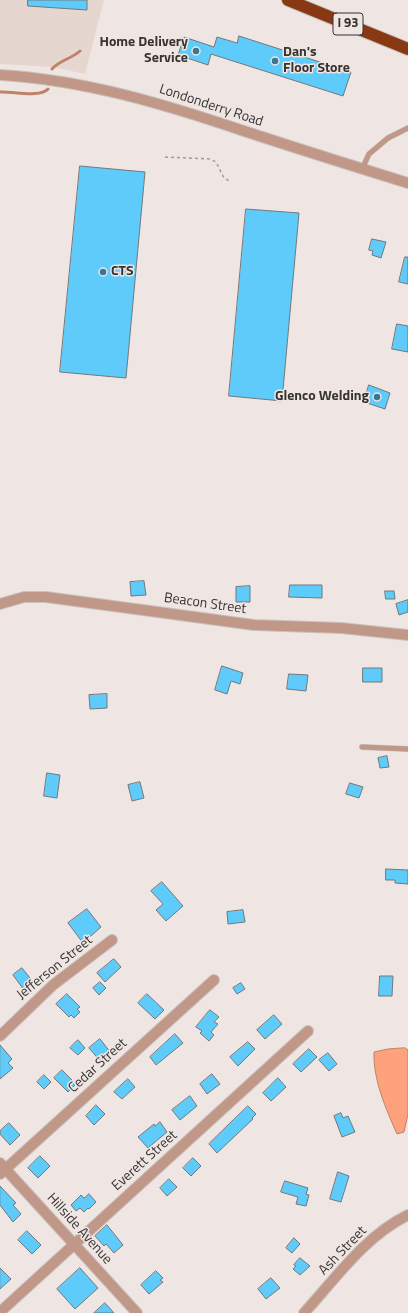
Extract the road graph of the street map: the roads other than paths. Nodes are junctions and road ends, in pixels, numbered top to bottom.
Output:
1 (288, 0) edge
2 (408, 49) edge
3 (0, 75) edge
4 (408, 128) edge
5 (362, 169) junction
6 (408, 183) edge
7 (0, 604) edge
8 (408, 635) edge
9 (362, 747) dead end
10 (408, 750) edge
11 (112, 940) dead end
12 (214, 980) dead end
13 (308, 1031) dead end
14 (0, 1036) edge
15 (2, 1169) edge
16 (408, 1215) edge
17 (74, 1244) junction
18 (0, 1312) edge
19 (137, 1313) edge
20 (304, 1313) edge

1 - 2 highway, I 93
3 - 5 street, Londonderry Road
4 - 5 lane
5 - 6 street, Londonderry Road
7 - 8 street, Beacon Street
9 - 10 lane
11 - 14 street, Jefferson Street
12 - 15 street, Cedar Street
13 - 17 street, Everett Street
15 - 17 street, Hillside Avenue
16 - 20 street, Ash Street
17 - 18 street, Everett Street
17 - 19 street, Hillside Avenue

